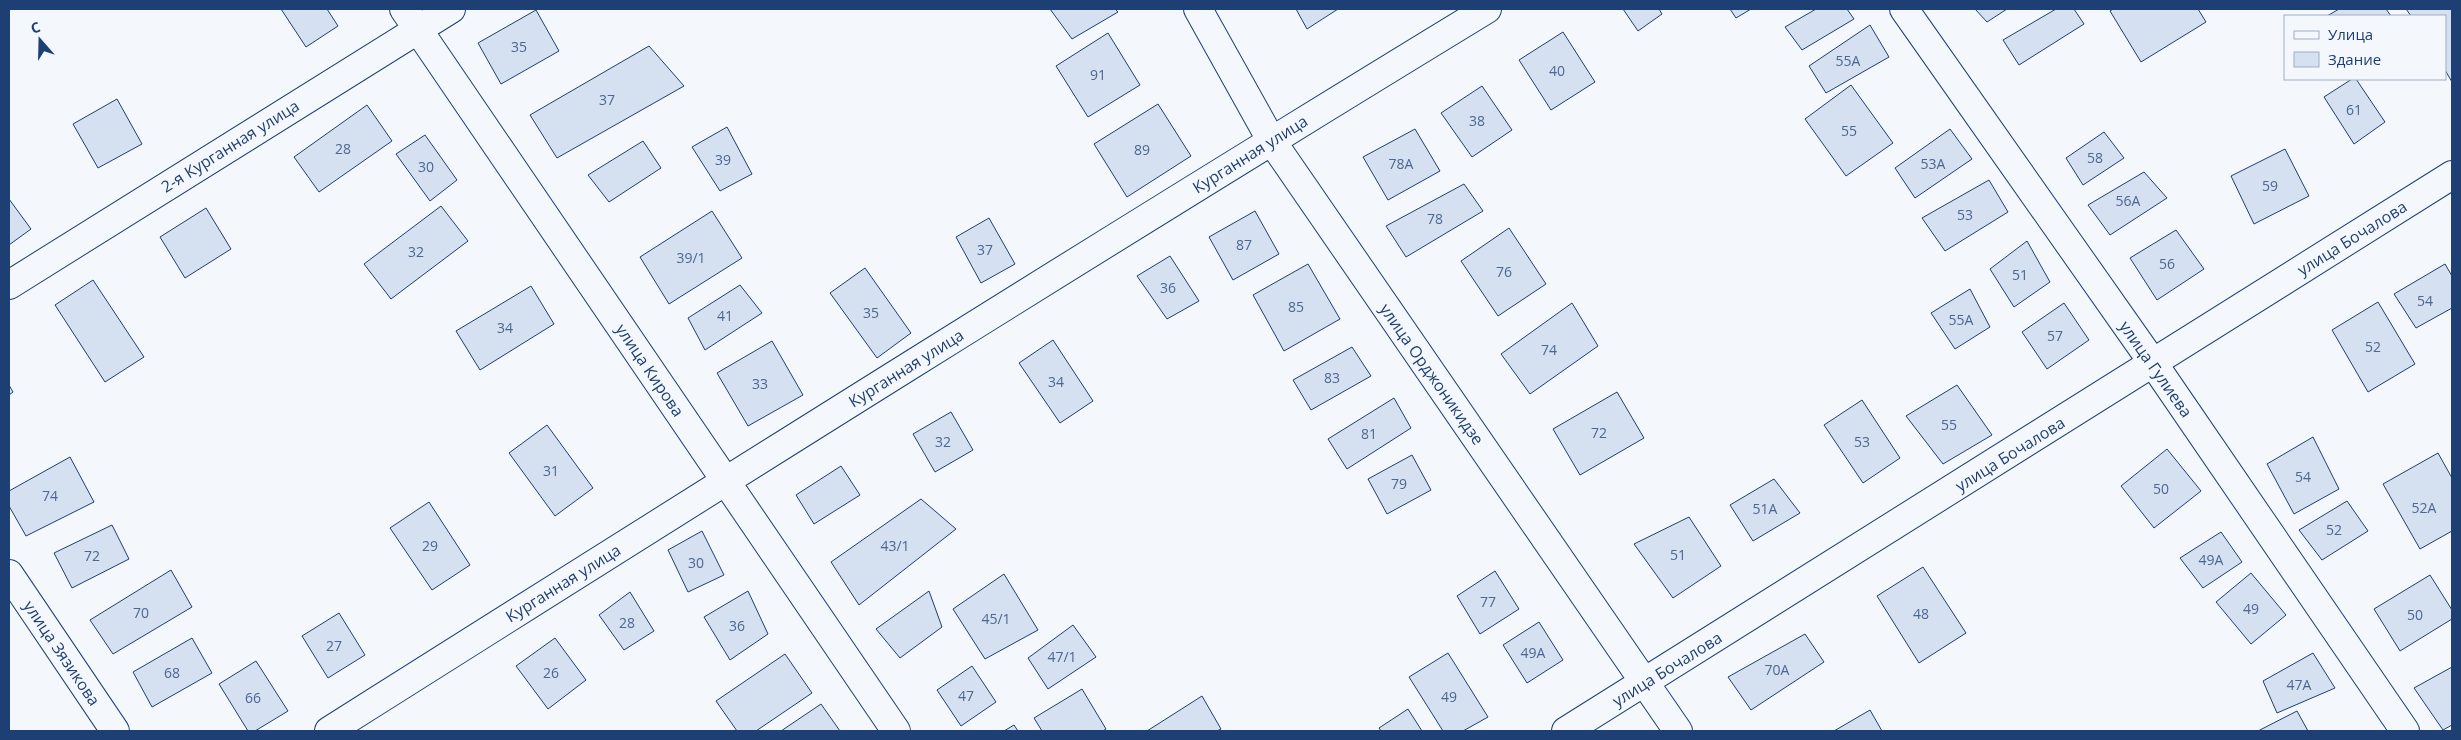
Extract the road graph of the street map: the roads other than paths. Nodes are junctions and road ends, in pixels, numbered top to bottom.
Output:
1 (452, 9) edge
2 (1198, 9) edge
3 (1486, 9) edge
4 (1904, 9) edge
5 (412, 18) edge
6 (1271, 140) junction
7 (2452, 175) edge
8 (9, 285) edge
9 (2153, 363) junction
10 (725, 481) junction
11 (9, 574) edge
12 (1645, 683) junction
13 (115, 731) edge
14 (329, 731) edge
15 (896, 731) edge
16 (1566, 731) edge
17 (1678, 731) edge
18 (2405, 731) edge

1 - 5 street, 2-я Курганная улица
2 - 6 street, улица Орджоникидзе
3 - 6 street, Курганная улица
4 - 9 street, улица Гулиева
5 - 8 street, 2-я Курганная улица
5 - 10 street, улица Кирова
6 - 10 street, Курганная улица
6 - 12 street, улица Орджоникидзе
7 - 9 street, улица Бочалова
9 - 12 street, улица Бочалова
9 - 18 street, улица Гулиева
10 - 14 street, Курганная улица
10 - 15 street, улица Кирова
11 - 13 street, улица Зязикова
12 - 16 street, улица Бочалова
12 - 17 street, улица Орджоникидзе

